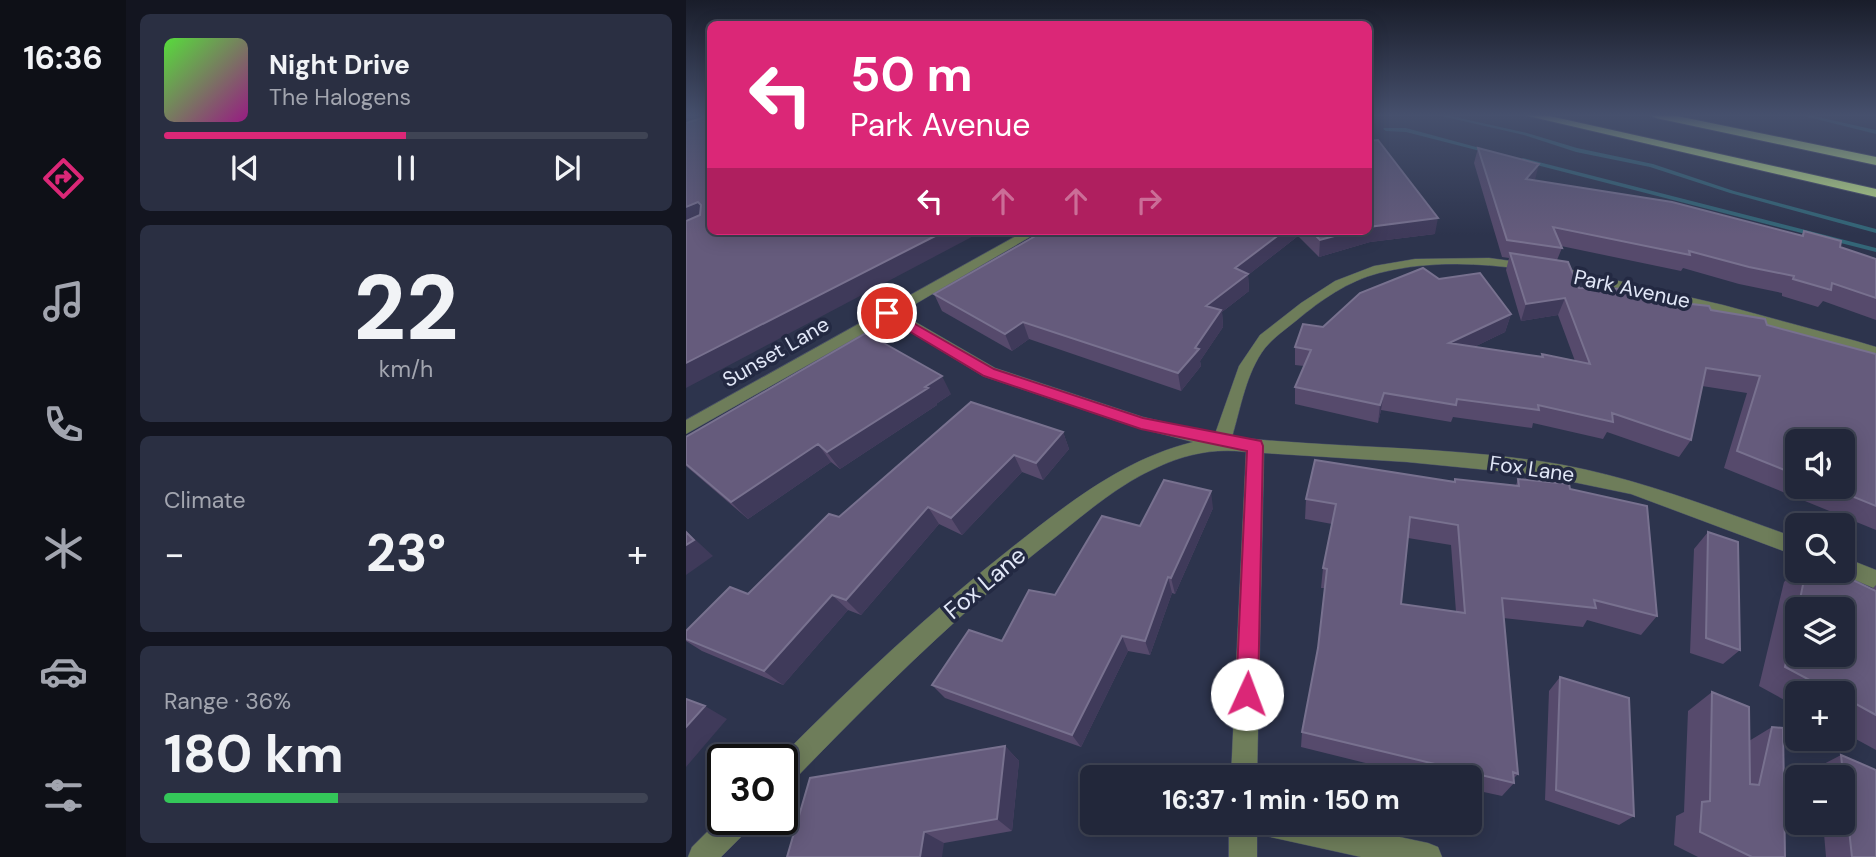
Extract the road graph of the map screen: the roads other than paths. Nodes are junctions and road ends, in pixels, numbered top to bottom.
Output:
1 (1708, 155) edge
2 (1847, 155) edge
3 (1876, 161) edge
4 (1876, 196) edge
5 (1027, 235) edge
6 (887, 313) junction
7 (1876, 352) edge
8 (686, 428) edge
9 (1221, 442) junction
10 (1255, 446) junction
11 (1785, 543) edge
12 (1855, 571) edge
13 (1876, 580) edge
14 (798, 758) edge
15 (1244, 765) edge
16 (723, 835) edge
17 (1242, 835) edge
18 (1322, 835) edge
19 (702, 857) edge
20 (1243, 857) edge
21 (1428, 857) edge

1 - 4 highway
2 - 3 highway
5 - 6 street, Sunset Lane
6 - 8 street, Sunset Lane
6 - 9 street
7 - 9 street, Park Avenue
9 - 10 street
9 - 14 street, Fox Lane
10 - 11 street, Fox Lane
10 - 15 street
12 - 13 street
16 - 19 street
17 - 20 street
18 - 21 street

